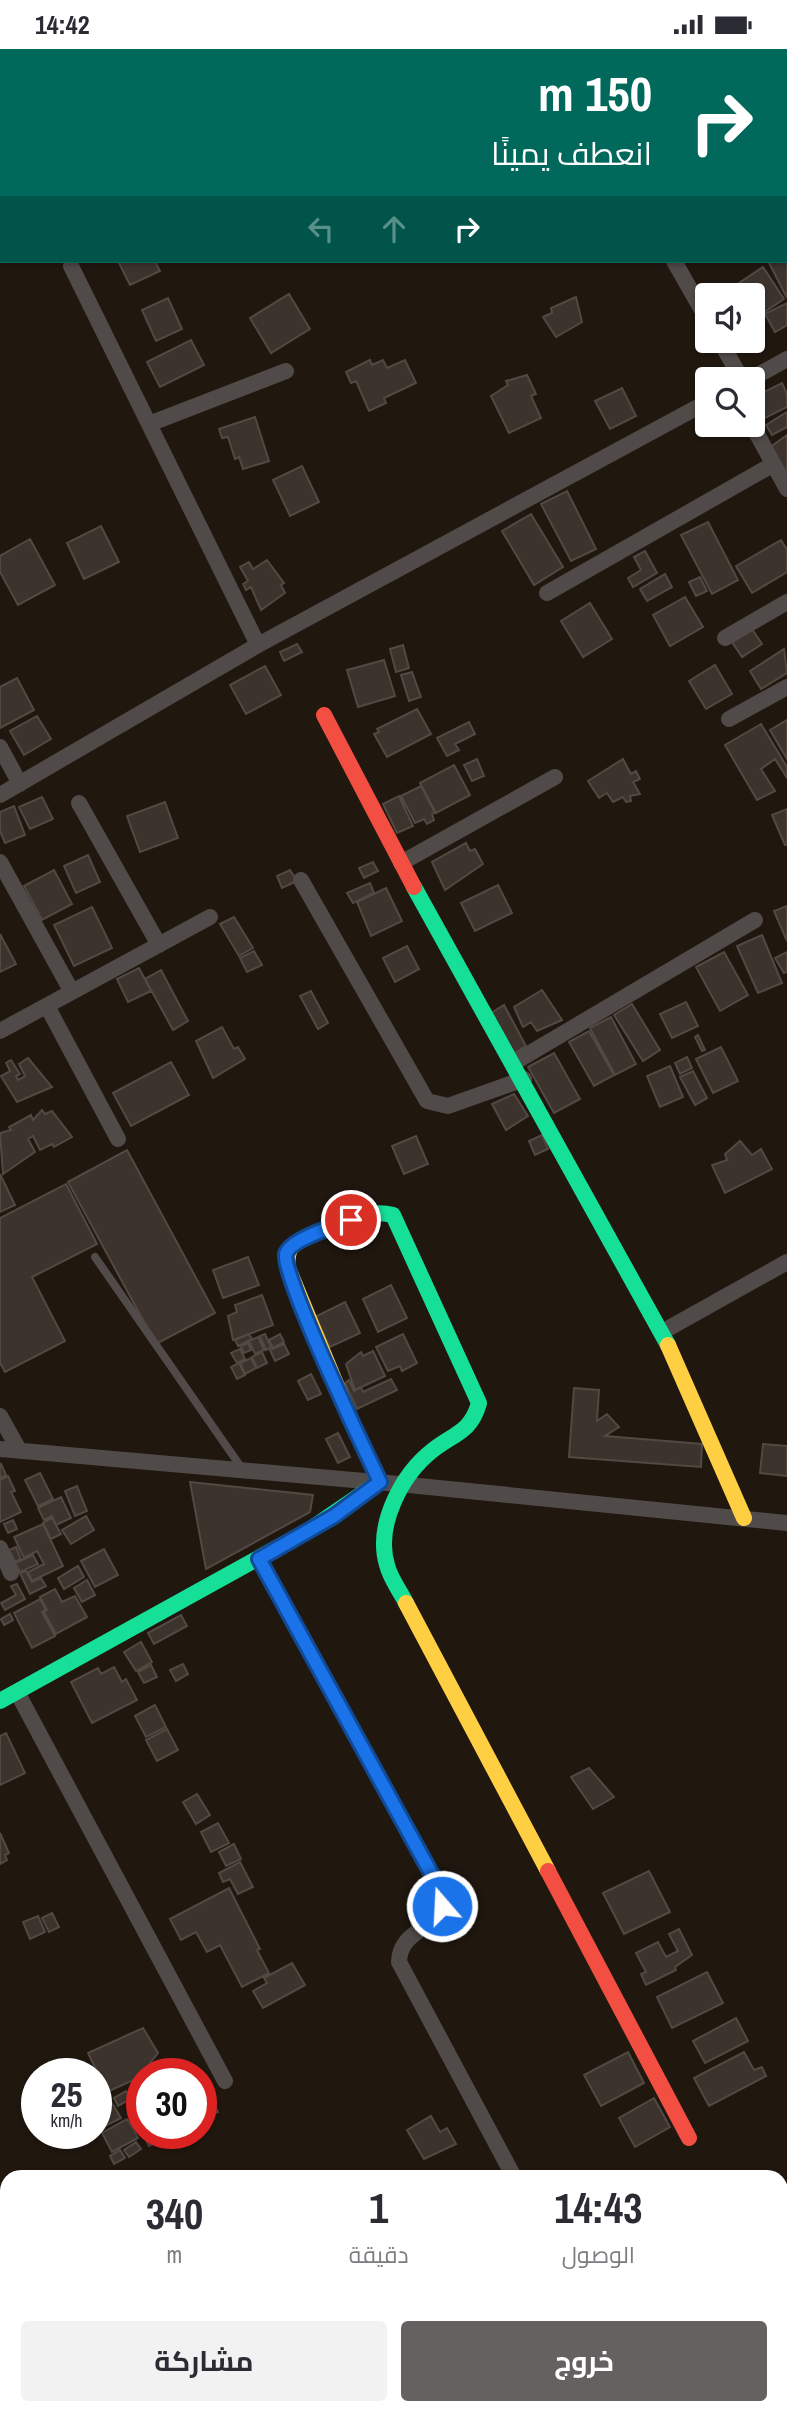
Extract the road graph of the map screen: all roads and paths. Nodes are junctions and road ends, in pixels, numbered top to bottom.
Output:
1 (675, 263) edge
2 (71, 265) dead end
3 (695, 298) edge
4 (787, 359) edge
5 (286, 371) dead end
6 (765, 371) edge
7 (695, 408) edge
8 (149, 424) junction
9 (758, 437) edge
10 (772, 465) junction
11 (787, 489) edge
12 (547, 593) dead end
13 (787, 602) edge
14 (725, 638) dead end
15 (258, 645) junction
16 (787, 687) edge
17 (324, 715) dead end
18 (729, 719) dead end
19 (0, 747) edge
20 (555, 778) dead end
21 (20, 784) junction
22 (0, 795) edge
23 (79, 803) dead end
24 (0, 862) edge
25 (401, 863) junction
26 (301, 880) dead end
27 (210, 918) dead end
28 (755, 920) dead end
29 (159, 945) junction
30 (72, 992) junction
31 (47, 1006) junction
32 (0, 1031) edge
33 (515, 1062) junction
34 (524, 1079) junction
35 (118, 1139) dead end
36 (95, 1257) dead end
37 (787, 1262) edge
38 (662, 1332) junction
39 (0, 1416) edge
40 (0, 1449) edge
41 (19, 1450) junction
42 (243, 1470) junction
43 (380, 1482) junction
44 (400, 1484) junction
45 (744, 1518) junction
46 (787, 1523) edge
47 (0, 1548) edge
48 (259, 1559) junction
49 (11, 1573) dead end
50 (17, 1692) junction
51 (0, 1701) edge
52 (225, 2081) dead end
53 (690, 2138) dead end
54 (510, 2170) edge

1 - 3 street
2 - 8 street
4 - 6 street
5 - 8 street
7 - 15 street
8 - 15 street
9 - 10 street
10 - 11 street
10 - 12 street
13 - 14 street
15 - 21 street
16 - 18 street
17 - 25 street
19 - 21 street
20 - 25 street
21 - 22 street
23 - 29 street
24 - 30 street
25 - 33 street
26 - 34 street
27 - 29 street
28 - 33 street
29 - 30 street
30 - 31 street
31 - 32 street
31 - 35 street
33 - 34 street
34 - 38 street
36 - 42 lane
37 - 38 street
38 - 45 street
39 - 41 street
40 - 41 street
41 - 42 street
42 - 43 street
43 - 44 street
43 - 44 street
43 - 48 street
44 - 45 street
44 - 53 street
45 - 46 street
47 - 49 street
48 - 50 street
48 - 54 street
50 - 51 street
50 - 52 street

